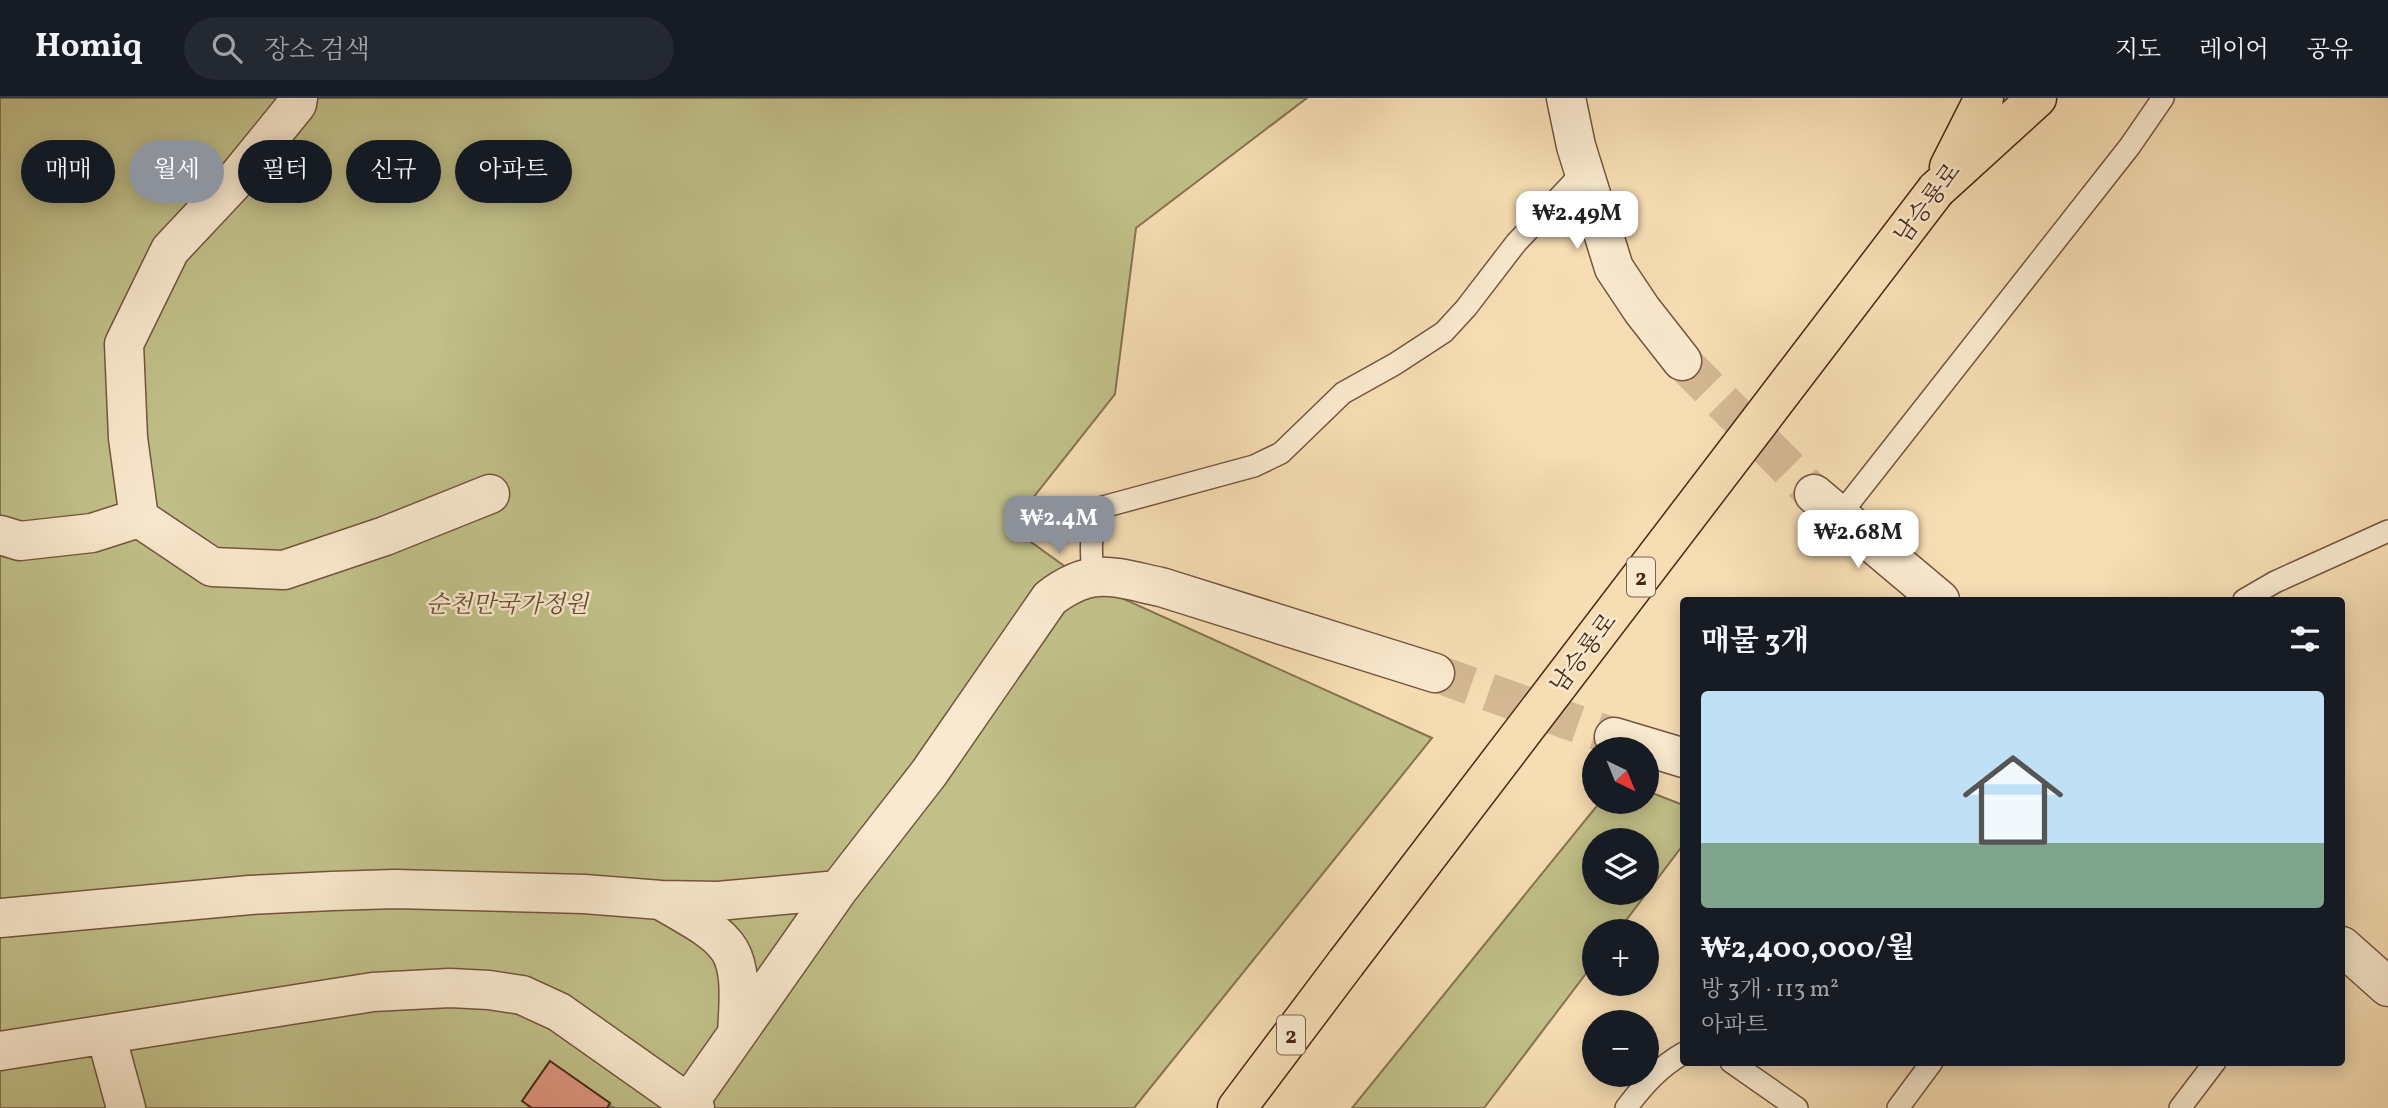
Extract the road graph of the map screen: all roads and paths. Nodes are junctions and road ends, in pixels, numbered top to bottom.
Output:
1 (298, 98) edge
2 (1566, 98) edge
3 (1984, 98) edge
4 (2004, 98) edge
5 (2037, 98) edge
6 (2164, 98) edge
7 (1585, 170) junction
8 (1936, 190) junction
9 (1682, 361) tunnel mouth
10 (490, 494) dead end
11 (1826, 505) joint
12 (139, 518) junction
13 (2388, 531) edge
14 (0, 535) edge
15 (1093, 576) junction
16 (1936, 597) edge
17 (2249, 597) edge
18 (1435, 673) tunnel mouth
19 (1659, 750) edge
20 (1680, 757) edge
21 (838, 890) junction
22 (661, 900) junction
23 (0, 918) edge
24 (2345, 949) edge
25 (2388, 987) edge
26 (737, 1032) junction
27 (106, 1035) junction
28 (0, 1051) edge
29 (1680, 1055) edge
30 (1737, 1066) edge
31 (1929, 1066) edge
32 (2212, 1066) edge
33 (690, 1106) edge
34 (126, 1108) edge
35 (1237, 1108) edge
36 (1626, 1108) edge
37 (1797, 1108) edge
38 (1898, 1108) edge
39 (2180, 1108) edge

1 - 12 street
2 - 7 street
3 - 8 main road
4 - 8 main road, 남승룡로 / 2
5 - 8 main road
6 - 11 lane
7 - 9 street
7 - 15 lane
8 - 35 main road, 남승룡로 / 2, bridge
10 - 12 street
11 - 16 street
12 - 14 street
13 - 17 lane
15 - 18 street
15 - 21 street
19 - 20 street
21 - 22 street
21 - 26 street
22 - 23 street
22 - 26 street
24 - 25 street
26 - 33 street
27 - 28 street
27 - 33 street
27 - 34 street
29 - 36 lane
30 - 37 lane
31 - 38 lane
32 - 39 lane

